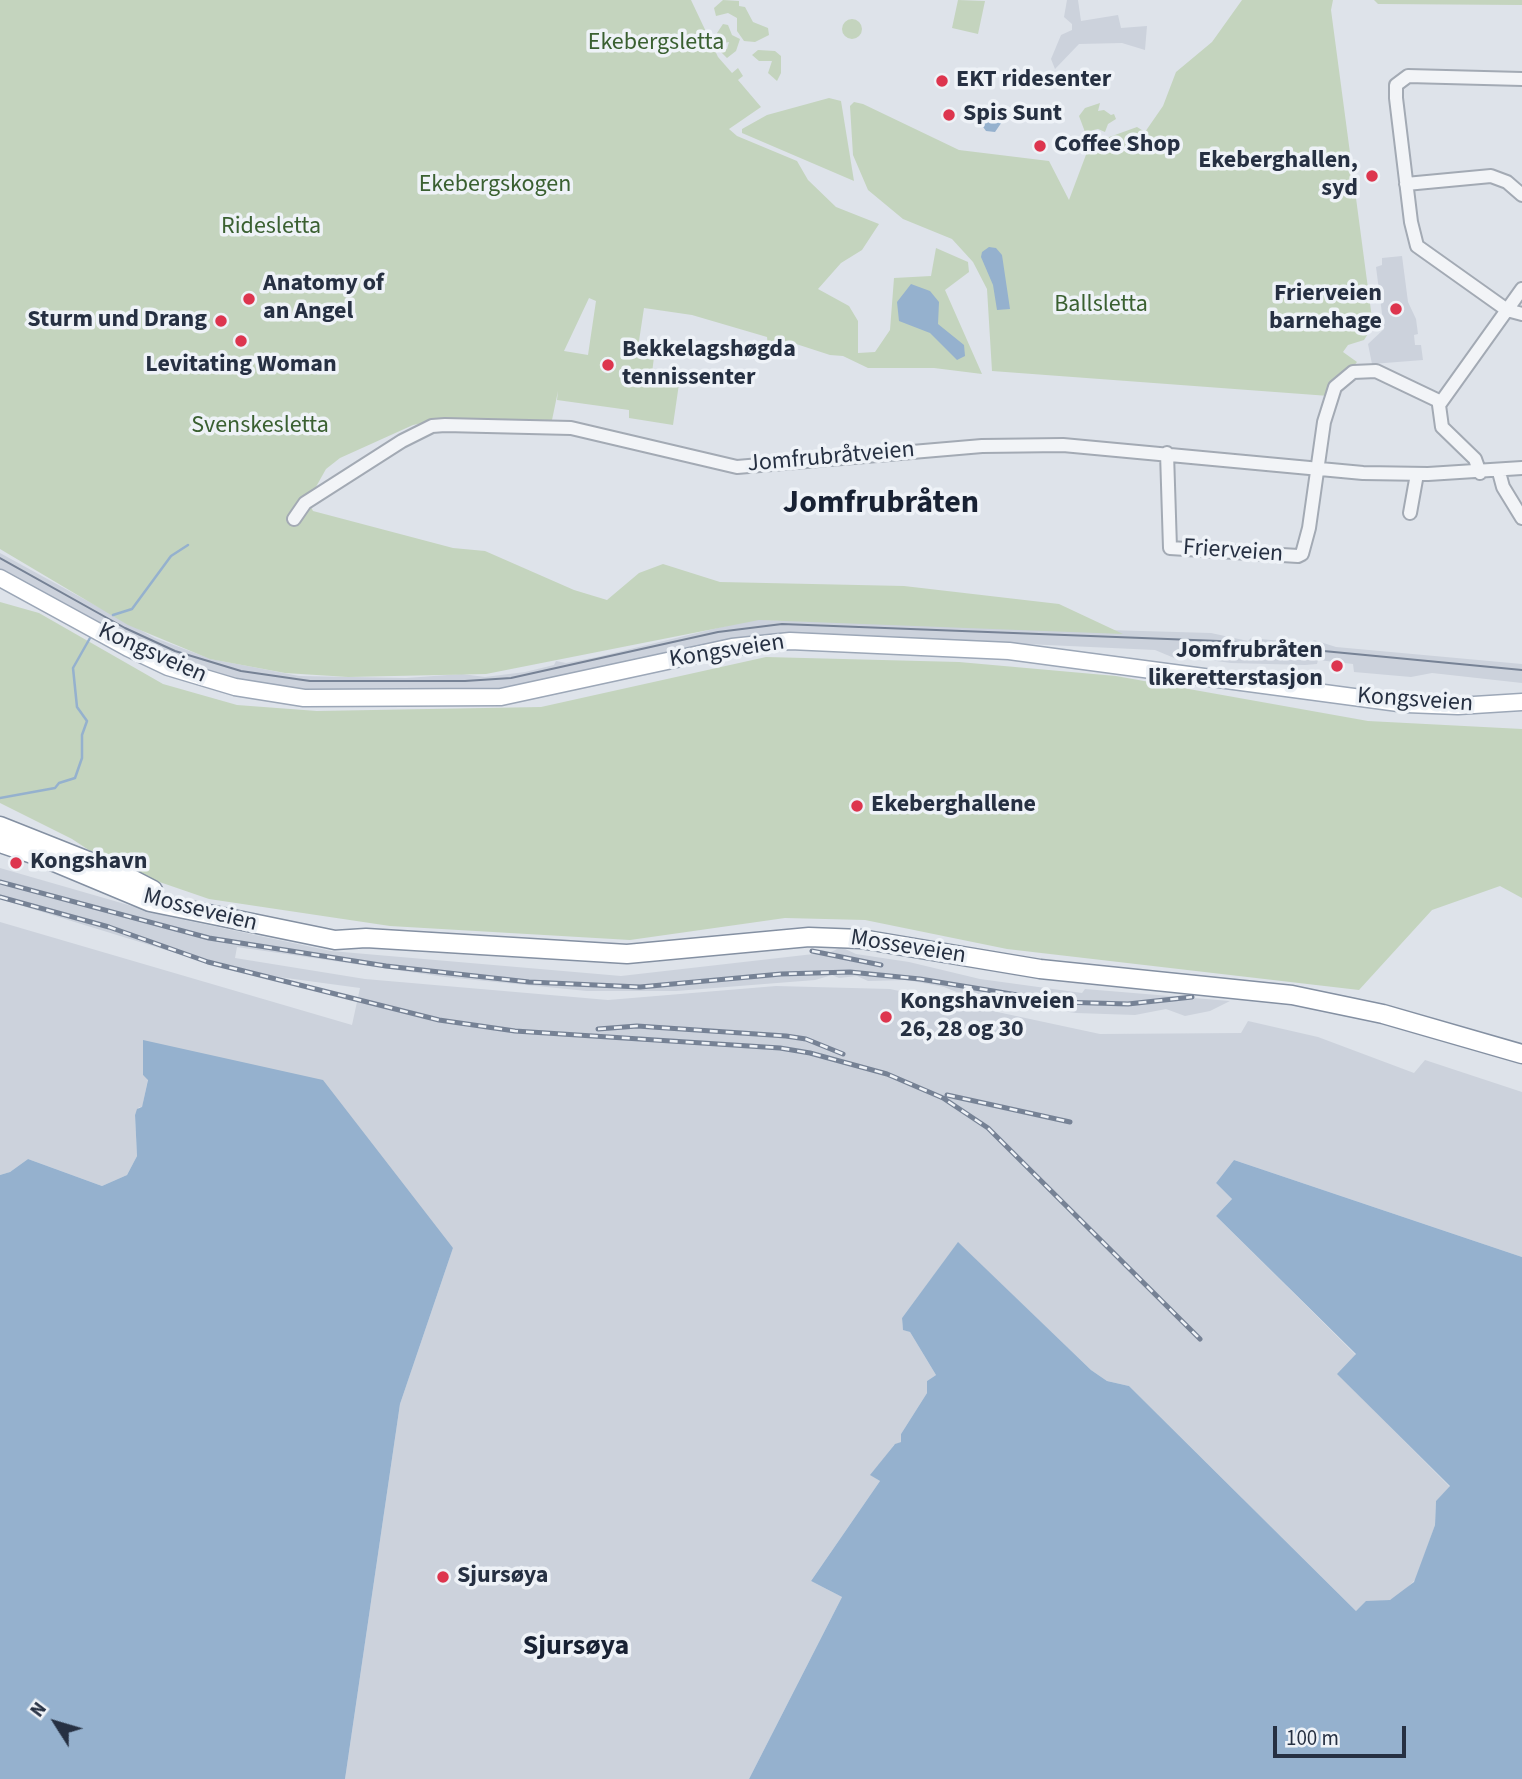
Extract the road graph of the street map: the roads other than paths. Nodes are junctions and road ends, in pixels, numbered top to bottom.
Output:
1 (1522, 79) edge
2 (1406, 184) junction
3 (1522, 195) edge
4 (1522, 289) edge
5 (1507, 310) junction
6 (1522, 314) edge
7 (1441, 402) junction
8 (1167, 453) junction
9 (1317, 468) junction
10 (1522, 468) edge
11 (1480, 472) junction
12 (1499, 472) junction
13 (1417, 474) junction
14 (1410, 513) dead end
15 (1522, 518) edge
16 (294, 519) dead end
17 (0, 578) edge
18 (1522, 702) edge
19 (0, 826) edge
20 (0, 836) edge
21 (0, 844) edge
22 (0, 853) edge
23 (151, 896) junction
24 (1520, 1056) edge

1 - 2 street
2 - 3 street
2 - 5 street
4 - 5 street
5 - 6 street
5 - 7 street
7 - 9 street
7 - 11 street
8 - 9 street, Jomfrubråtveien
8 - 9 street, Frierveien
8 - 16 street, Jomfrubråtveien
9 - 13 street, Jomfrubråtveien
10 - 12 street, Jomfrubråtveien
11 - 12 street, Jomfrubråtveien
11 - 13 street, Jomfrubråtveien
12 - 15 street
13 - 14 street
17 - 18 main road, Kongsveien
19 - 23 highway
20 - 23 highway, Mosseveien
21 - 23 highway, Mosseveien
22 - 23 highway
23 - 24 highway, Mosseveien

